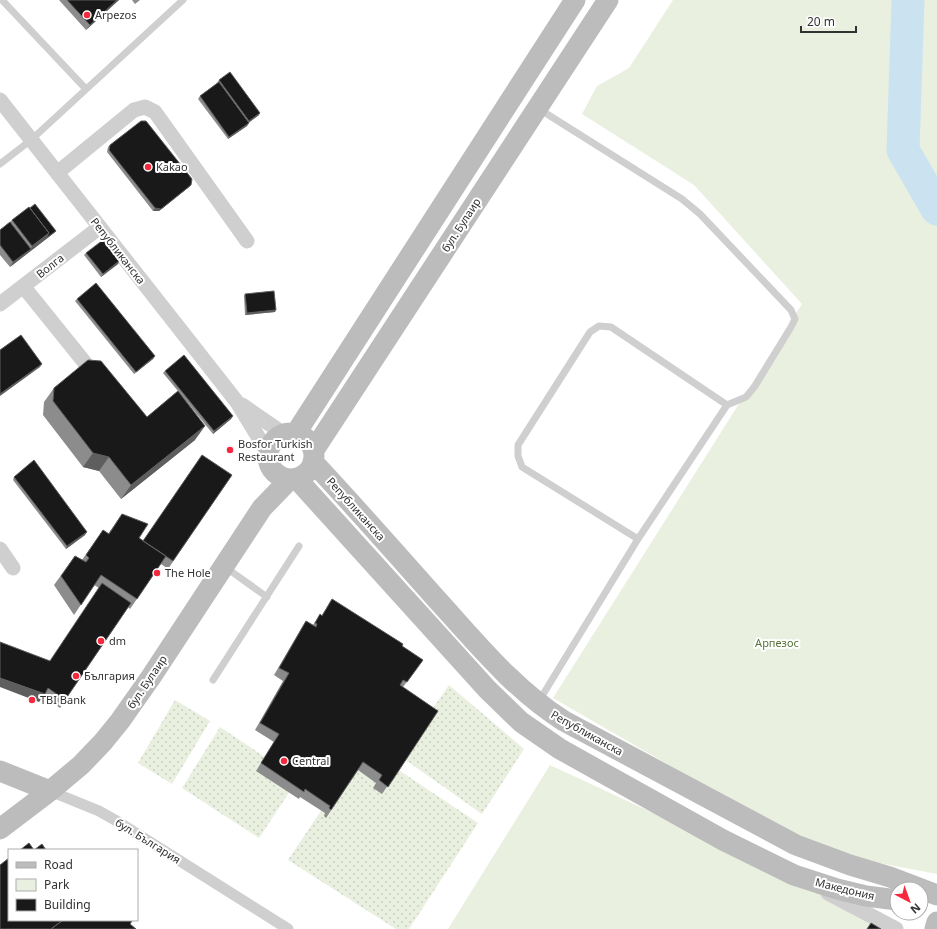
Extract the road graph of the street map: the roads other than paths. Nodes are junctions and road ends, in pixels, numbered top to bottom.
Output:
1 (2, 0) edge
2 (183, 0) edge
3 (575, 0) edge
4 (608, 0) edge
5 (86, 89) junction
6 (0, 100) edge
7 (537, 107) junction
8 (31, 140) junction
9 (0, 164) edge
10 (57, 173) junction
11 (100, 227) junction
12 (247, 241) dead end
13 (23, 286) junction
14 (0, 304) edge
15 (105, 388) edge
16 (237, 402) junction
17 (727, 405) junction
18 (290, 434) junction
19 (313, 456) junction
20 (282, 470) junction
21 (638, 539) junction
22 (299, 546) dead end
23 (0, 549) edge
24 (224, 566) junction
25 (13, 568) dead end
26 (267, 597) junction
27 (213, 680) dead end
28 (537, 703) junction
29 (521, 722) junction
30 (0, 771) edge
31 (50, 791) junction
32 (0, 829) edge
33 (794, 875) junction
34 (937, 895) edge
35 (889, 899) edge
36 (937, 922) edge
37 (288, 929) edge
38 (896, 929) edge
39 (935, 929) edge

1 - 5 lane
2 - 5 lane
3 - 18 main road
4 - 7 main road, бул. Булаир
5 - 8 lane
6 - 8 street, Републиканска
7 - 17 lane
7 - 19 main road, бул. Булаир
8 - 9 lane
8 - 10 street, Републиканска
10 - 11 street, Републиканска
10 - 12 street
11 - 13 street, Волга
11 - 16 street, Републиканска
13 - 14 street, Волга
13 - 15 street
16 - 18 street, Републиканска
16 - 20 street, Републиканска
17 - 21 lane
17 - 21 lane
18 - 19 main road
18 - 20 main road
19 - 20 main road
19 - 28 main road, Републиканска
20 - 24 main road, бул. Булаир
20 - 29 main road, Републиканска
21 - 28 lane
22 - 26 lane
23 - 25 street
24 - 26 lane
24 - 31 main road, бул. Булаир
26 - 27 lane
28 - 29 main road
28 - 34 main road, Републиканска
29 - 33 main road, Републиканска
30 - 31 main road, бул. България
31 - 32 main road, бул. Булаир
31 - 37 street, бул. България
33 - 35 main road, Македония
33 - 38 street, Републиканска
36 - 39 main road

